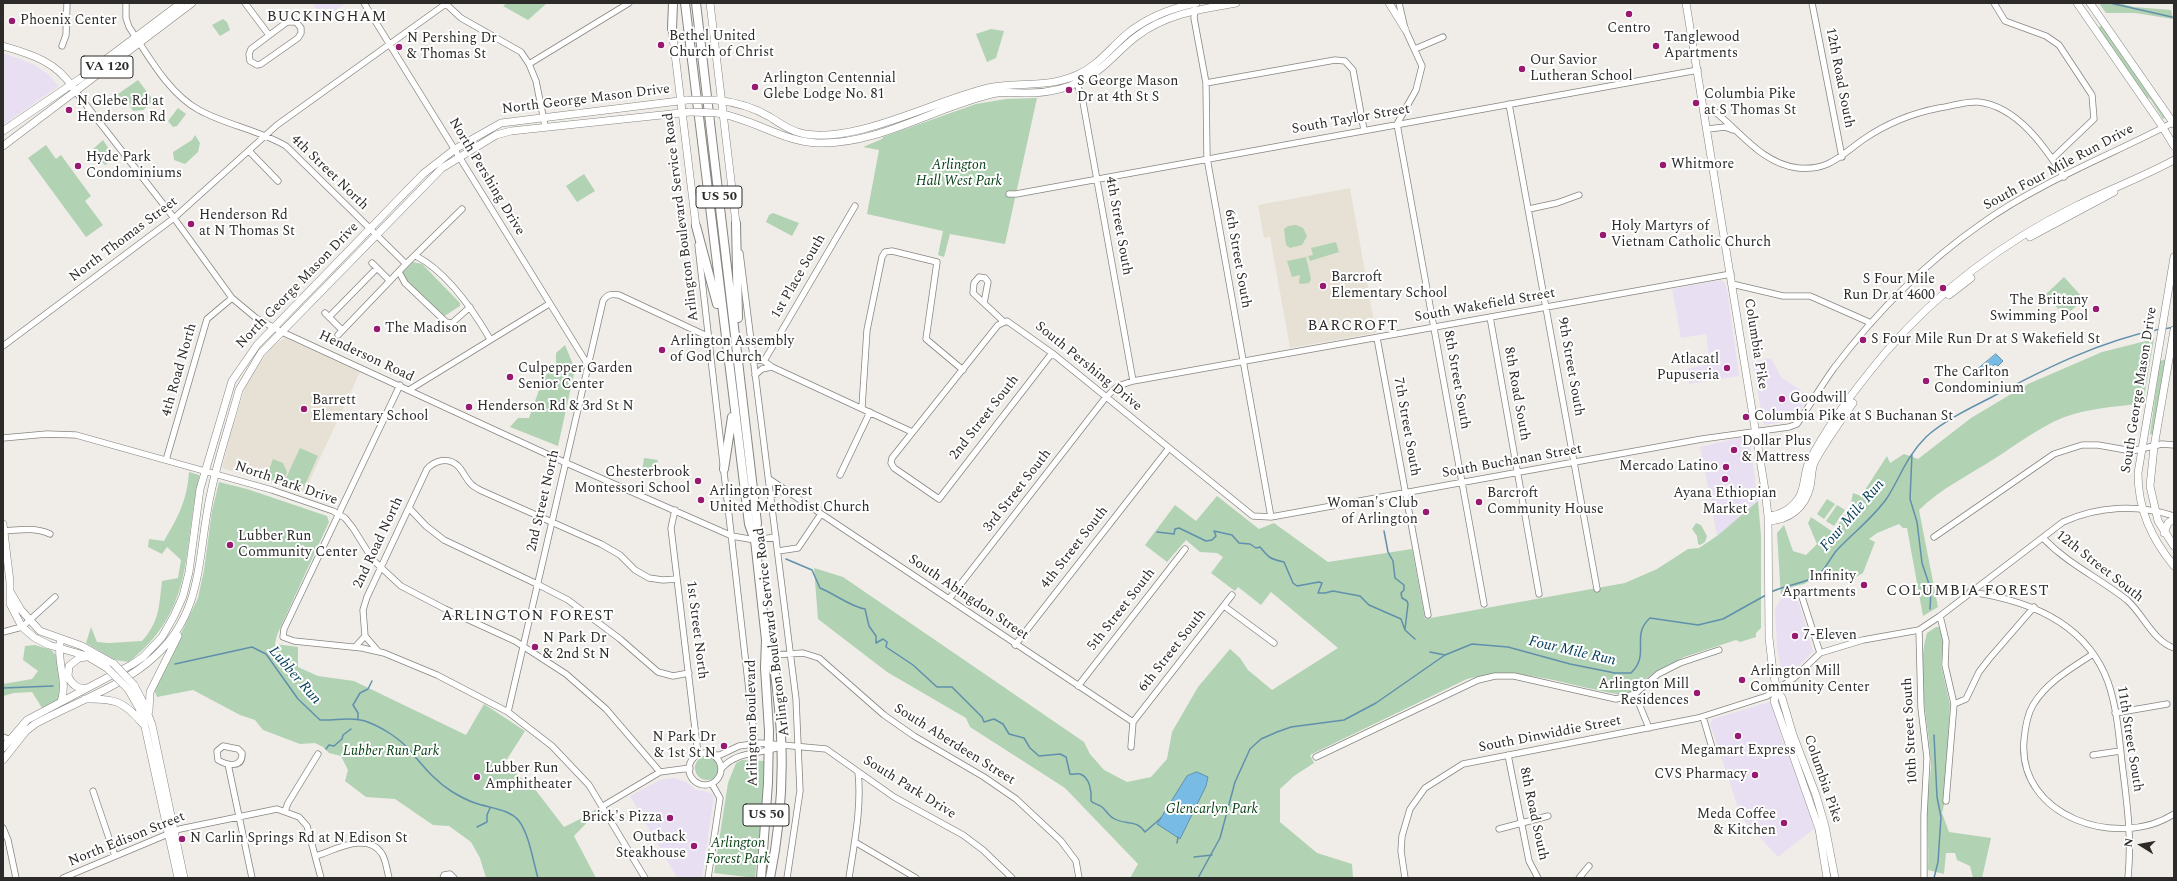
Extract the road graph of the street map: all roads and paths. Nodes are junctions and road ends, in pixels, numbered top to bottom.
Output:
1 (67, 3) edge
2 (126, 3) edge
3 (181, 3) edge
4 (192, 3) edge
5 (245, 3) edge
6 (364, 3) edge
7 (446, 3) edge
8 (629, 3) edge
9 (669, 3) edge
10 (673, 3) edge
11 (686, 3) edge
12 (696, 3) edge
13 (710, 3) edge
14 (1236, 3) edge
15 (1388, 3) edge
16 (1399, 3) edge
17 (1686, 3) edge
18 (1812, 3) edge
19 (1994, 3) edge
20 (2077, 3) edge
21 (2090, 3) edge
22 (1195, 6) edge
23 (2102, 20) junction
24 (2093, 26) junction
25 (672, 29) junction
26 (1405, 29) junction
27 (269, 35) junction
28 (1443, 37) dead end
29 (138, 39) junction
30 (389, 43) junction
31 (3, 46) edge
32 (62, 46) dead end
33 (1415, 49) junction
34 (530, 64) junction
35 (1698, 70) junction
36 (1076, 79) junction
37 (1206, 83) junction
38 (71, 84) junction
39 (76, 92) junction
40 (684, 100) junction
41 (719, 100) junction
42 (1510, 104) junction
43 (1704, 110) junction
44 (686, 112) junction
45 (720, 113) junction
46 (542, 117) junction
47 (2174, 123) edge
48 (1397, 124) junction
49 (544, 126) junction
50 (2164, 128) junction
51 (1708, 129) junction
52 (1364, 130) junction
53 (1735, 130) junction
54 (3, 131) edge
55 (265, 136) junction
56 (3, 146) edge
57 (2174, 146) edge
58 (455, 149) junction
59 (249, 151) junction
60 (460, 157) junction
61 (1842, 157) junction
62 (1207, 158) junction
63 (2052, 159) junction
64 (2174, 160) edge
65 (2064, 177) junction
66 (1097, 178) junction
67 (278, 181) dead end
68 (1009, 194) dead end
69 (1579, 195) dead end
70 (854, 206) dead end
71 (1529, 208) junction
72 (462, 209) dead end
73 (174, 218) junction
74 (736, 223) junction
75 (696, 226) junction
76 (371, 228) junction
77 (377, 234) junction
78 (416, 256) junction
79 (2174, 258) edge
80 (406, 264) junction
81 (399, 272) junction
82 (1731, 274) junction
83 (390, 281) junction
84 (1732, 284) junction
85 (232, 298) junction
86 (984, 303) dead end
87 (549, 304) junction
88 (470, 307) junction
89 (1547, 307) junction
90 (324, 312) dead end
91 (329, 317) junction
92 (1490, 317) junction
93 (1003, 321) junction
94 (1871, 323) junction
95 (1434, 327) junction
96 (274, 328) junction
97 (724, 329) junction
98 (342, 330) junction
99 (2174, 330) edge
100 (282, 332) junction
101 (338, 335) dead end
102 (709, 337) junction
103 (1377, 338) junction
104 (490, 339) junction
105 (3, 346) edge
106 (1052, 352) junction
107 (753, 359) junction
108 (764, 361) junction
109 (1243, 361) junction
110 (588, 365) junction
111 (772, 367) junction
112 (963, 370) junction
113 (755, 374) junction
114 (1133, 381) junction
115 (400, 386) junction
116 (409, 390) junction
117 (742, 391) junction
118 (1106, 396) junction
119 (734, 407) junction
120 (862, 407) junction
121 (870, 412) junction
122 (912, 432) junction
123 (1756, 432) junction
124 (3, 438) edge
125 (2174, 445) edge
126 (2154, 447) junction
127 (1169, 448) junction
128 (2142, 450) junction
129 (166, 460) junction
130 (564, 462) junction
131 (1576, 463) junction
132 (724, 470) junction
133 (205, 471) junction
134 (1518, 473) junction
135 (216, 474) junction
136 (840, 475) dead end
137 (769, 479) junction
138 (1462, 484) junction
139 (787, 491) junction
140 (1406, 494) junction
141 (770, 496) junction
142 (409, 508) junction
143 (2142, 508) junction
144 (675, 510) junction
145 (2154, 510) junction
146 (821, 514) junction
147 (339, 515) junction
148 (1271, 517) junction
149 (2174, 517) edge
150 (1768, 518) junction
151 (551, 523) junction
152 (3, 529) edge
153 (2164, 533) junction
154 (50, 534) dead end
155 (732, 536) junction
156 (776, 537) junction
157 (1934, 537) dead end
158 (2043, 538) junction
159 (755, 540) junction
160 (2174, 546) edge
161 (1185, 548) dead end
162 (778, 551) junction
163 (2174, 566) edge
164 (381, 568) junction
165 (677, 579) junction
166 (537, 584) junction
167 (1597, 589) dead end
168 (11, 592) junction
169 (1970, 592) junction
170 (1539, 594) dead end
171 (1800, 594) dead end
172 (1232, 595) dead end
173 (55, 597) dead end
174 (949, 599) junction
175 (1484, 604) dead end
176 (1224, 606) junction
177 (2034, 607) junction
178 (1428, 615) dead end
179 (1940, 616) junction
180 (28, 620) junction
181 (183, 621) junction
182 (22, 627) junction
183 (1919, 630) junction
184 (3, 632) edge
185 (365, 636) junction
186 (61, 639) junction
187 (766, 640) junction
188 (1274, 643) dead end
189 (1015, 645) junction
190 (355, 647) junction
191 (523, 647) junction
192 (60, 648) junction
193 (2174, 648) edge
194 (1719, 650) dead end
195 (378, 651) junction
196 (1820, 653) junction
197 (791, 654) junction
198 (2093, 654) junction
199 (772, 655) junction
200 (87, 656) junction
201 (110, 666) junction
202 (689, 673) junction
203 (93, 686) junction
204 (1078, 686) junction
205 (131, 687) junction
206 (1777, 690) junction
207 (1635, 694) junction
208 (83, 699) junction
209 (61, 702) junction
210 (1954, 704) junction
211 (2167, 704) dead end
212 (508, 712) junction
213 (2115, 713) junction
214 (149, 715) junction
215 (1703, 717) junction
216 (1133, 722) junction
217 (145, 727) junction
218 (1649, 728) junction
219 (10, 739) edge
220 (755, 740) junction
221 (769, 742) junction
222 (782, 746) junction
223 (799, 746) junction
224 (1131, 747) dead end
225 (3, 748) edge
226 (1713, 751) dead end
227 (2120, 751) junction
228 (769, 752) junction
229 (318, 754) dead end
230 (698, 754) junction
231 (1508, 754) junction
232 (713, 755) junction
233 (2093, 755) dead end
234 (1316, 757) dead end
235 (3, 760) edge
236 (228, 764) junction
237 (690, 768) junction
238 (722, 768) junction
239 (660, 772) junction
240 (858, 772) junction
241 (712, 784) junction
242 (93, 791) dead end
243 (1946, 801) dead end
244 (603, 806) junction
245 (285, 811) junction
246 (2174, 814) edge
247 (238, 816) junction
248 (1548, 816) dead end
249 (1521, 823) junction
250 (3, 828) edge
251 (2130, 828) junction
252 (1499, 829) dead end
253 (172, 833) junction
254 (855, 842) junction
255 (115, 856) junction
256 (316, 856) junction
257 (1589, 866) dead end
258 (16, 878) edge
259 (63, 878) edge
260 (178, 878) edge
261 (184, 878) edge
262 (252, 878) edge
263 (321, 878) edge
264 (389, 878) edge
265 (443, 878) edge
266 (454, 878) edge
267 (645, 878) edge
268 (708, 878) edge
269 (761, 878) edge
270 (770, 878) edge
271 (787, 878) edge
272 (849, 878) edge
273 (916, 878) edge
274 (1012, 878) edge
275 (1079, 878) edge
276 (1406, 878) edge
277 (1538, 878) edge
278 (1579, 878) edge
279 (1827, 878) edge
280 (1835, 878) edge
281 (1924, 878) edge
282 (2128, 878) edge

1 - 32 street
2 - 29 street, 4th Street North
3 - 29 main road, VA 120
4 - 29 main road, VA 120
5 - 27 street
6 - 30 street, North Pershing Drive
7 - 30 street, North Thomas Street
7 - 34 street
8 - 34 street
9 - 25 street, Arlington Boulevard Service Road
10 - 25 highway
11 - 97 highway, Arlington Boulevard / US 50
12 - 117 highway, Arlington Boulevard / US 50
13 - 41 main road, Arlington Boulevard Service Road
14 - 22 main road
15 - 26 main road
16 - 26 street
17 - 35 main road, Columbia Pike
18 - 61 street, 12th Road South
19 - 63 street
20 - 24 main road
21 - 23 main road
22 - 36 main road
22 - 37 street, 6th Street South
23 - 24 main road
23 - 47 main road
24 - 50 main road
25 - 40 main road, Arlington Boulevard Service Road
26 - 33 street
27 - 27 street
28 - 33 street
29 - 38 main road, VA 120
29 - 39 main road, VA 120
29 - 55 street, 4th Street North
30 - 55 street, North Thomas Street
30 - 58 street, North Pershing Drive
31 - 38 main road
33 - 48 street
34 - 46 street
35 - 42 street, South Taylor Street
35 - 43 main road, Columbia Pike
36 - 41 main road
36 - 45 main road
36 - 66 street, 4th Street South
37 - 52 street
37 - 62 street, 6th Street South
38 - 39 main road
38 - 54 main road, VA 120
39 - 56 main road, VA 120
39 - 73 street, Henderson Road
40 - 41 main road, North George Mason Drive, bridge
40 - 44 main road, Arlington Boulevard Service Road
40 - 46 main road, North George Mason Drive
41 - 45 main road, Arlington Boulevard Service Road
42 - 48 street, South Taylor Street
42 - 71 street, 9th Street South
43 - 51 main road, Columbia Pike
43 - 53 street
44 - 45 main road, bridge
44 - 49 main road, North George Mason Drive
44 - 75 main road, Arlington Boulevard Service Road
45 - 74 main road, Arlington Boulevard Service Road
46 - 49 street
46 - 58 main road, North George Mason Drive
47 - 50 street, South Four Mile Run Drive
48 - 52 street, South Taylor Street
48 - 95 street, 8th Street South
49 - 60 main road, North George Mason Drive
50 - 57 main road
50 - 65 street, South Four Mile Run Drive
51 - 53 street
51 - 82 main road, Columbia Pike
52 - 62 street, South Taylor Street
53 - 61 street
55 - 59 street, North Thomas Street
55 - 76 street, 4th Street North
58 - 60 street, North Pershing Drive
58 - 76 main road, North George Mason Drive
59 - 67 street
59 - 73 street, North Thomas Street
60 - 77 main road, North George Mason Drive
60 - 87 street, North Pershing Drive
61 - 63 street
62 - 66 street, South Taylor Street
62 - 109 street, 6th Street South
63 - 65 street
64 - 150 main road
65 - 94 street, South Four Mile Run Drive
66 - 68 street, South Taylor Street
66 - 114 street, 4th Street South
69 - 71 street
70 - 108 street, 1st Place South
71 - 89 street, 9th Street South
72 - 78 street
73 - 85 street, Henderson Road
73 - 105 street, North Thomas Street
74 - 107 street, Arlington Boulevard Service Road
74 - 117 highway
75 - 97 highway
75 - 102 street, Arlington Boulevard Service Road
76 - 77 street, 4th Street North
76 - 96 main road, North George Mason Drive
77 - 80 street, 4th Street North
77 - 100 main road, North George Mason Drive
78 - 80 street
78 - 88 street
79 - 128 main road, South George Mason Drive
80 - 81 street
81 - 83 street
81 - 88 street
82 - 84 main road, Columbia Pike
82 - 89 street, South Wakefield Street
83 - 91 street
83 - 98 street
84 - 94 street
84 - 123 main road, Columbia Pike
85 - 96 street, Henderson Road
85 - 129 street, 4th Road North
86 - 93 street, South Pershing Drive
87 - 104 street
87 - 110 street, North Pershing Drive
88 - 104 street
89 - 92 street, South Wakefield Street
89 - 131 street, 9th Street South
90 - 91 street
91 - 98 street
92 - 95 street, South Wakefield Street
92 - 134 street, 8th Road South
93 - 106 street, South Pershing Drive
93 - 112 street
94 - 123 street, South Four Mile Run Drive
95 - 103 street, South Wakefield Street
95 - 138 street, 8th Street South
96 - 100 street, Henderson Road
96 - 133 main road, North George Mason Drive
97 - 119 highway, Arlington Boulevard / US 50
98 - 101 street
99 - 126 main road, South George Mason Drive
100 - 115 street, Henderson Road
100 - 135 main road, North George Mason Drive
102 - 110 street, 2nd Street North
102 - 132 street, Arlington Boulevard Service Road
103 - 109 street, South Wakefield Street
103 - 140 street, 7th Street South
104 - 116 street
106 - 118 street, South Pershing Drive
106 - 122 street, 2nd Street South
107 - 108 street
107 - 113 street, Arlington Boulevard Service Road
108 - 111 street
109 - 114 street, South Wakefield Street
109 - 148 street, 6th Street South
110 - 130 street, 2nd Street North
111 - 113 street
111 - 120 street
112 - 120 street
112 - 122 street
113 - 137 street, Arlington Boulevard Service Road
114 - 118 street, South Wakefield Street
115 - 116 street, Henderson Road
115 - 147 street
116 - 130 street, Henderson Road
117 - 159 highway, Arlington Boulevard / US 50
118 - 127 street, South Pershing Drive
118 - 174 street, 3rd Street South
119 - 132 highway
119 - 159 highway, Arlington Boulevard / US 50
120 - 121 street
121 - 122 street
121 - 136 street
123 - 131 street, South Buchanan Street
123 - 150 main road, Columbia Pike
124 - 129 street, North Park Drive
125 - 126 street
126 - 128 street
126 - 145 main road, South George Mason Drive
127 - 148 street, South Pershing Drive
127 - 189 street, 4th Street South
128 - 143 main road, South George Mason Drive
128 - 157 street
129 - 133 street, North Park Drive
130 - 144 street, Henderson Road
130 - 151 street, 2nd Street North
131 - 134 street, South Buchanan Street
131 - 167 street, 9th Street South
132 - 155 street, Arlington Boulevard Service Road
133 - 135 street, North Park Drive
133 - 203 main road, North George Mason Drive
134 - 138 street, South Buchanan Street
134 - 170 street, 8th Road South
135 - 147 street, North Park Drive
135 - 181 main road, North George Mason Drive
137 - 139 street, South Abingdon Street
137 - 141 street, Arlington Boulevard Service Road
138 - 140 street, South Buchanan Street
138 - 175 street, 8th Street South
139 - 141 street
139 - 146 street, South Abingdon Street
140 - 148 street, South Buchanan Street
140 - 178 street, 7th Street South
141 - 156 street, Arlington Boulevard Service Road
142 - 151 street, 2nd Road North
142 - 164 street, 2nd Road North
142 - 166 street
143 - 145 street
143 - 158 street
143 - 163 main road, South George Mason Drive
144 - 155 street, Henderson Road
144 - 165 street, 1st Street North
145 - 149 street
145 - 153 main road, South George Mason Drive
146 - 162 street
146 - 174 street, South Abingdon Street
147 - 164 street, North Park Drive
147 - 190 street
149 - 153 main road
150 - 206 main road, Columbia Pike
151 - 165 street
151 - 166 street, 2nd Street North
152 - 154 street
152 - 168 main road
153 - 160 main road, South George Mason Drive
155 - 159 street, Henderson Road
155 - 220 street, Arlington Boulevard Service Road
156 - 159 street
156 - 162 street, Arlington Boulevard Service Road
158 - 169 street
158 - 193 street, 12th Street South
159 - 187 highway, Arlington Boulevard / US 50
161 - 204 street, 5th Street South
162 - 197 street, Arlington Boulevard Service Road
164 - 185 street, 2nd Road North
164 - 191 street, North Park Drive
165 - 202 street, 1st Street North
166 - 191 street, 2nd Street North
166 - 202 street
168 - 180 main road
168 - 182 main road
169 - 177 street, 11th Street South
169 - 179 street
171 - 196 street
172 - 176 street, 6th Street South
173 - 180 street
174 - 189 street, South Abingdon Street
176 - 188 street
176 - 216 street, 6th Street South
177 - 198 street, 11th Street South
177 - 210 street
179 - 183 street
179 - 210 street
180 - 182 street
180 - 186 main road
181 - 208 main road, North George Mason Drive
181 - 214 main road
182 - 184 street
182 - 192 main road
183 - 196 street
183 - 281 street, 10th Street South
185 - 190 street
185 - 195 street
186 - 192 main road
186 - 201 main road
187 - 199 highway, Arlington Boulevard / US 50
187 - 221 highway, Arlington Boulevard / US 50
189 - 204 street, South Abingdon Street
190 - 195 street
191 - 212 street, 2nd Street North
191 - 239 street, North Park Drive
192 - 200 main road
192 - 209 main road
194 - 207 street
195 - 212 street
196 - 206 street, South Dinwiddie Street
197 - 199 street, South Aberdeen Street
197 - 223 street, Arlington Boulevard Service Road
197 - 275 street, South Aberdeen Street
198 - 213 street, 11th Street South
198 - 251 street
199 - 222 highway, Arlington Boulevard / US 50
200 - 201 main road
200 - 203 main road
201 - 205 main road, bridge
202 - 230 street, 1st Street North
203 - 209 main road, North George Mason Drive
204 - 216 street, South Abingdon Street
205 - 214 main road
205 - 217 main road
206 - 215 street, South Dinwiddie Street
206 - 279 main road, Columbia Pike
206 - 280 main road, Columbia Pike
207 - 218 street
207 - 234 street
208 - 217 main road
208 - 219 main road, North George Mason Drive
209 - 219 main road, North George Mason Drive
210 - 243 street
211 - 213 street
212 - 244 street
213 - 227 street, 11th Street South
214 - 253 main road
215 - 218 street, South Dinwiddie Street
215 - 226 street
216 - 224 street
217 - 253 main road
218 - 231 street, South Dinwiddie Street
219 - 225 main road, North George Mason Drive
219 - 235 main road, North George Mason Drive
220 - 221 street
220 - 232 street
221 - 222 street
221 - 228 highway, Arlington Boulevard / US 50
222 - 223 street, South Park Drive
222 - 228 street
222 - 270 highway, Arlington Boulevard / US 50
223 - 240 street, South Park Drive
223 - 271 street, Arlington Boulevard Service Road
227 - 233 street
227 - 251 street, 11th Street South
228 - 238 street
228 - 269 highway, Arlington Boulevard / US 50
229 - 245 street
230 - 232 street
230 - 237 street
231 - 249 street, 8th Road South
231 - 276 street, South Dinwiddie Street
232 - 238 street
236 - 236 street
236 - 247 street
237 - 239 street
237 - 241 street
238 - 241 street
239 - 244 street
240 - 254 street
240 - 274 street, South Park Drive
241 - 268 street
242 - 255 street
244 - 267 street
245 - 247 street, North Edison Street
245 - 256 street, North Edison Street
246 - 251 street
247 - 253 street, North Edison Street
247 - 262 street
248 - 249 street
249 - 252 street
249 - 277 street, 8th Road South
250 - 258 street
251 - 282 street, 11th Street South
253 - 255 street, North Edison Street
253 - 260 main road
253 - 261 main road
254 - 272 street
254 - 273 street
255 - 259 street, North Edison Street
256 - 263 street, North Edison Street
256 - 264 street
257 - 278 street
265 - 266 street

